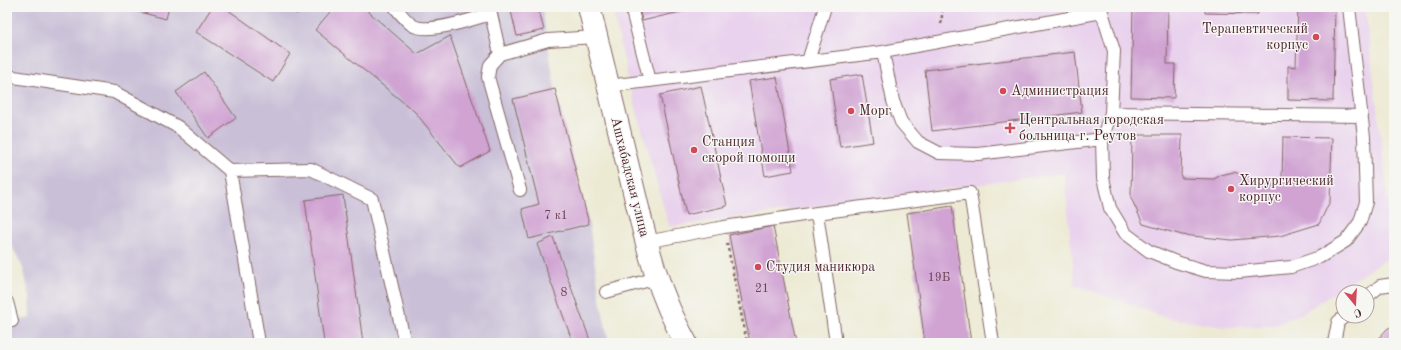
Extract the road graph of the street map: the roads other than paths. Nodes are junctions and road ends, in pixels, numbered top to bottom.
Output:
1 (395, 7) edge
2 (589, 7) edge
3 (631, 7) edge
4 (825, 7) edge
5 (1349, 7) edge
6 (490, 11) edge
7 (596, 37) junction
8 (883, 52) junction
9 (500, 54) junction
10 (808, 61) junction
11 (7, 76) edge
12 (650, 81) junction
13 (608, 86) junction
14 (1111, 114) junction
15 (1362, 116) junction
16 (1102, 139) junction
17 (230, 171) junction
18 (520, 190) dead end
19 (817, 213) junction
20 (646, 242) junction
21 (657, 278) junction
22 (1394, 284) edge
23 (1375, 290) edge
24 (606, 292) dead end
25 (7, 302) edge
26 (12, 321) dead end
27 (1338, 324) edge
28 (259, 343) edge
29 (408, 343) edge
30 (686, 343) edge
31 (836, 343) edge
32 (993, 343) edge
33 (1334, 343) edge

1 - 6 lane
2 - 7 street, Ашхабадская улица
3 - 12 lane
4 - 10 lane
5 - 15 lane
6 - 9 lane
7 - 9 lane
7 - 13 street, Ашхабадская улица
8 - 10 lane
8 - 14 lane
8 - 16 lane
9 - 18 lane
10 - 12 lane
11 - 17 lane
12 - 13 lane
13 - 20 street, Ашхабадская улица
14 - 15 lane
14 - 16 lane
15 - 16 lane
17 - 28 lane
17 - 29 lane
19 - 20 lane
19 - 31 lane
19 - 32 lane
20 - 21 street, Ашхабадская улица
21 - 24 lane
21 - 30 street, Ашхабадская улица
22 - 23 lane
25 - 26 lane
27 - 33 lane

